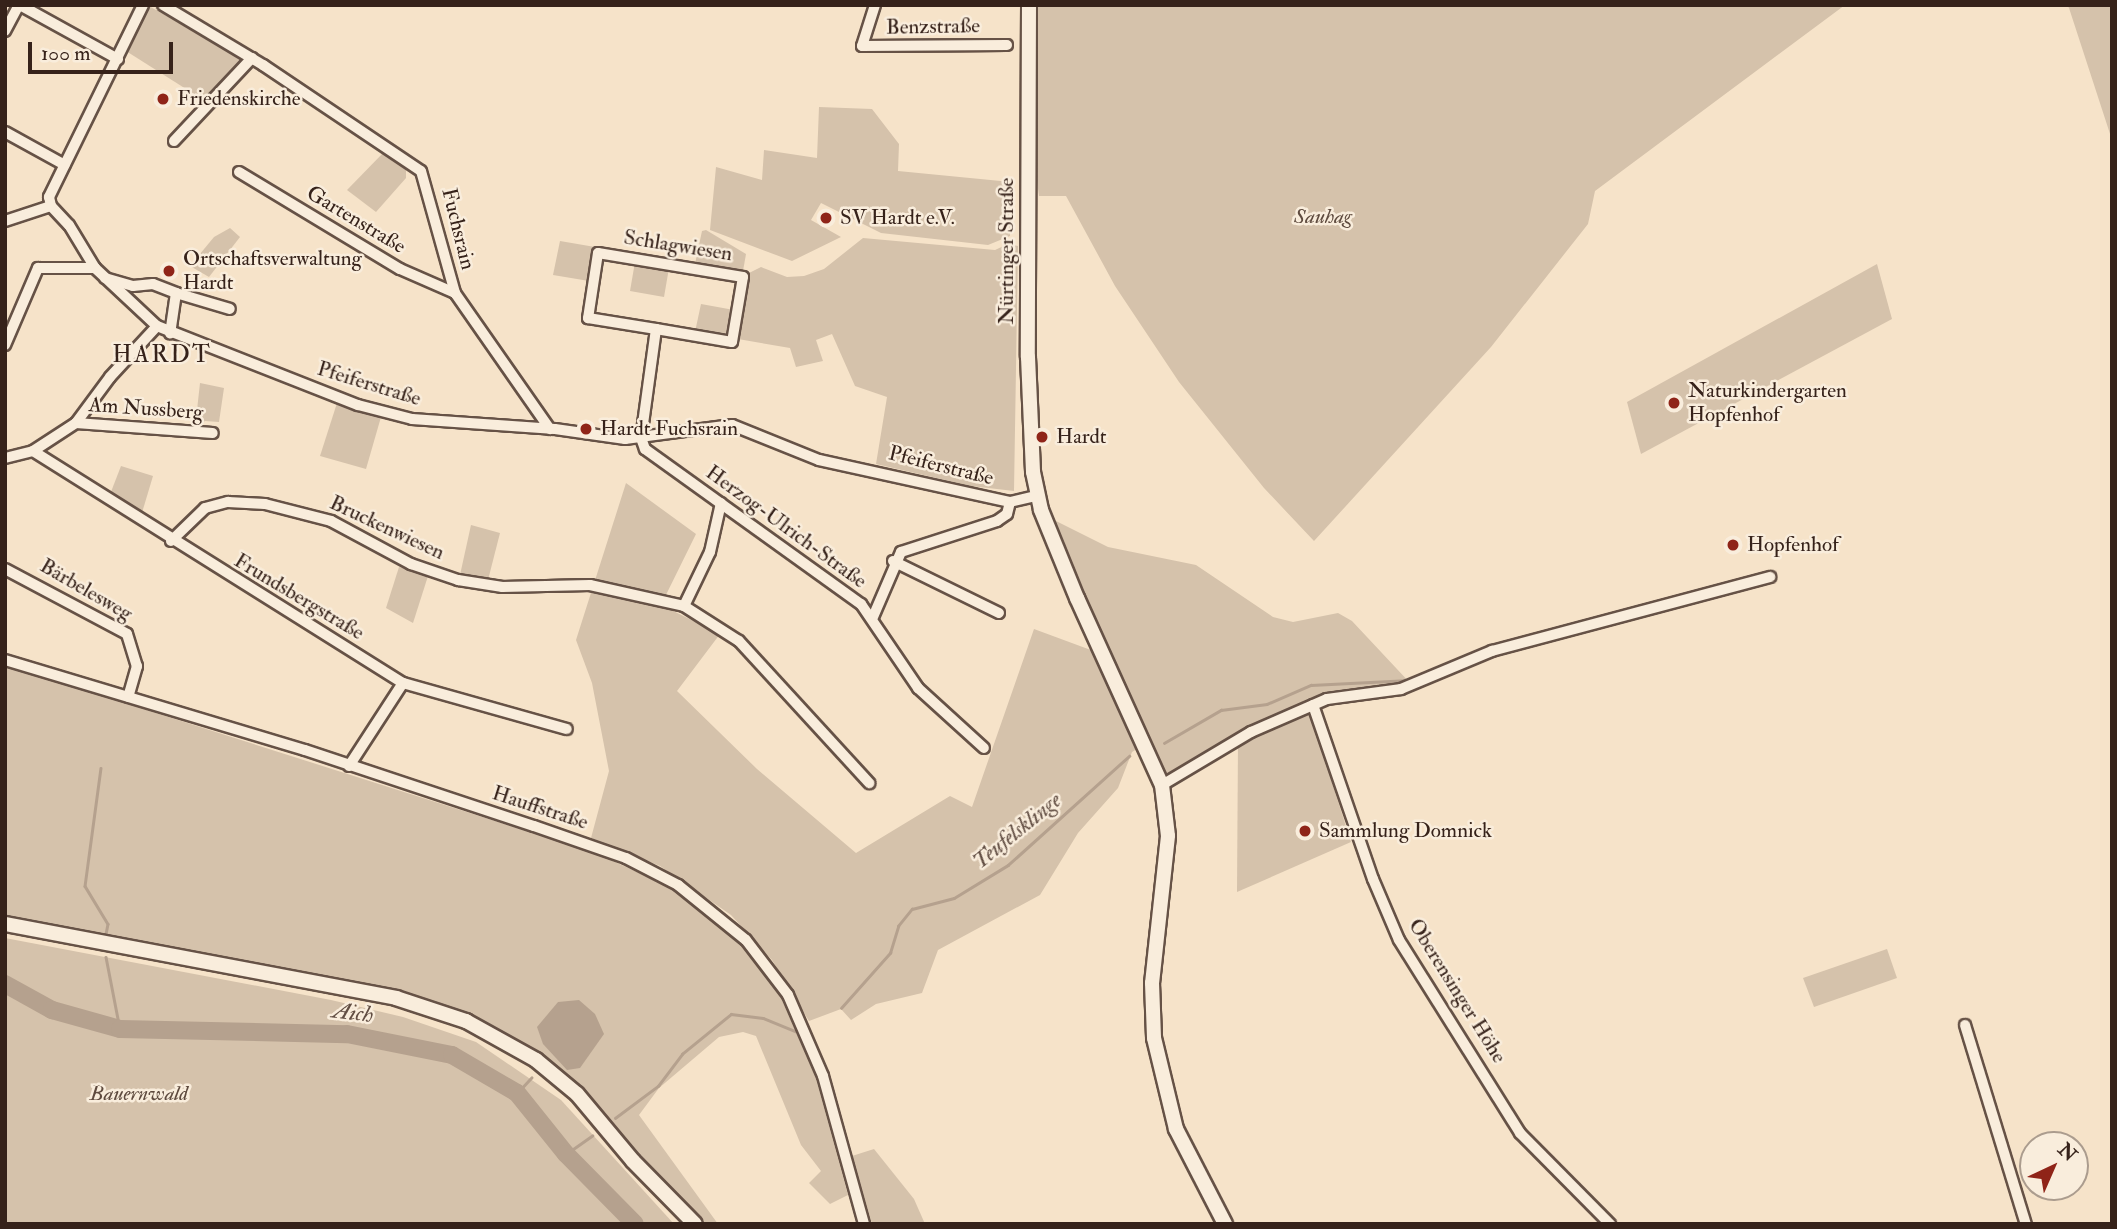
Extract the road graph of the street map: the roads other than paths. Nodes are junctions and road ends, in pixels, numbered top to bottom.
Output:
1 (20, 5) edge
2 (143, 5) edge
3 (163, 5) edge
4 (875, 5) edge
5 (1029, 5) edge
6 (5, 31) edge
7 (1007, 45) dead end
8 (252, 58) junction
9 (118, 59) junction
10 (5, 132) edge
11 (174, 141) dead end
12 (65, 165) junction
13 (239, 172) dead end
14 (51, 206) junction
15 (5, 221) edge
16 (99, 273) junction
17 (176, 293) junction
18 (455, 293) junction
19 (230, 309) dead end
20 (156, 326) junction
21 (656, 329) junction
22 (170, 334) junction
23 (5, 345) edge
24 (76, 424) junction
25 (550, 429) junction
26 (213, 433) dead end
27 (640, 438) junction
28 (33, 451) junction
29 (5, 458) edge
30 (1037, 496) junction
31 (1010, 502) junction
32 (721, 503) junction
33 (171, 541) junction
34 (893, 561) junction
35 (5, 569) edge
36 (1770, 577) dead end
37 (684, 607) junction
38 (999, 613) dead end
39 (873, 617) junction
40 (5, 660) edge
41 (403, 683) junction
42 (128, 696) junction
43 (1313, 705) junction
44 (566, 729) dead end
45 (984, 748) dead end
46 (349, 766) junction
47 (869, 783) dead end
48 (1161, 785) junction
49 (5, 924) edge
50 (1965, 1026) dead end
51 (695, 1224) edge
52 (864, 1224) edge
53 (1225, 1224) edge
54 (1610, 1224) edge
55 (2026, 1224) edge

1 - 6 street
1 - 9 street
2 - 9 street
3 - 8 street, Fuchsrain
4 - 7 street, Benzstraße
5 - 30 main road, Nürtinger Straße
8 - 11 street
8 - 18 street, Fuchsrain
9 - 12 street
10 - 12 street
12 - 14 street
13 - 18 street, Gartenstraße
14 - 15 street
14 - 16 street, Pfeiferstraße
16 - 17 street
16 - 20 street, Pfeiferstraße
16 - 23 street
17 - 19 street
17 - 22 street
18 - 25 street, Fuchsrain
20 - 22 street, Pfeiferstraße
20 - 24 street
21 - 21 street, Schlagwiesen
21 - 27 street
22 - 25 street, Pfeiferstraße
24 - 26 street, Am Nussberg
24 - 28 street
25 - 27 street, Pfeiferstraße
27 - 31 street, Pfeiferstraße
27 - 32 street, Herzog-Ulrich-Straße
28 - 29 street
28 - 33 street, Frundsbergstraße
30 - 31 street, Pfeiferstraße
30 - 48 main road, Nürtinger Straße
31 - 34 street
32 - 37 street
32 - 39 street, Herzog-Ulrich-Straße
33 - 37 street, Bruckenwiesen
33 - 41 street, Frundsbergstraße
34 - 38 street
34 - 39 street
35 - 42 street, Bärbelesweg
36 - 43 street
37 - 47 street, Bruckenwiesen
39 - 45 street, Herzog-Ulrich-Straße
40 - 42 street, Hauffstraße
41 - 44 street, Frundsbergstraße
41 - 46 street
42 - 46 street, Hauffstraße
43 - 48 street
43 - 54 street, Oberensinger Höhe
46 - 52 street, Hauffstraße
48 - 53 main road, Nürtinger Straße
49 - 51 main road
50 - 55 street

